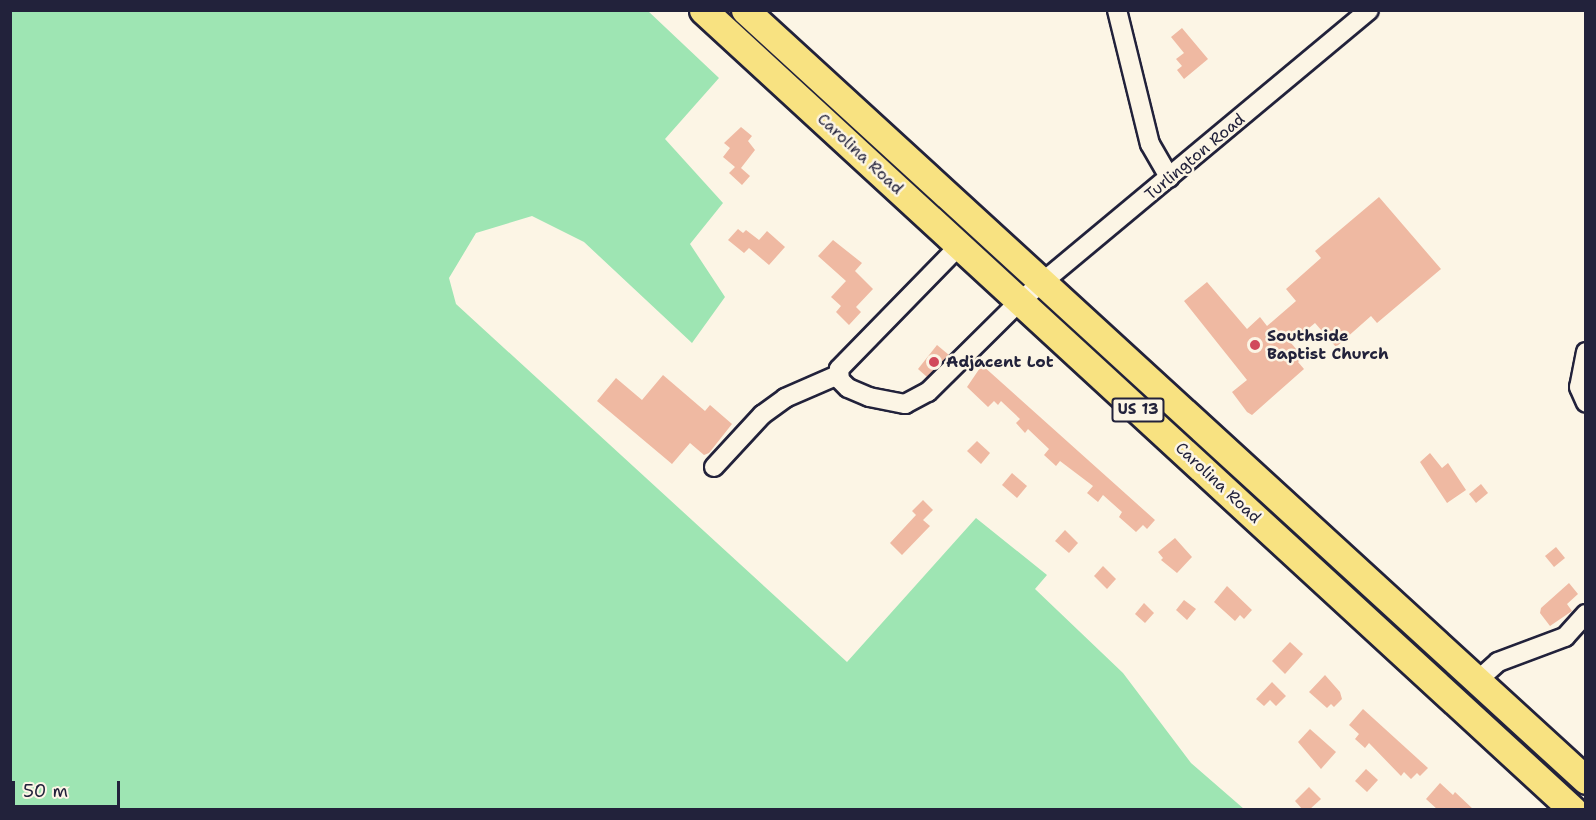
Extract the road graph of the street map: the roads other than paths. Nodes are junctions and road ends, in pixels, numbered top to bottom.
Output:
1 (703, 10) edge
2 (745, 10) edge
3 (1117, 10) edge
4 (1369, 10) edge
5 (1170, 178) junction
6 (959, 246) junction
7 (1043, 283) junction
8 (1020, 302) junction
9 (1586, 352) edge
10 (838, 375) junction
11 (1586, 403) edge
12 (714, 467) dead end
13 (1586, 614) edge
14 (1477, 681) junction
15 (1586, 780) edge
16 (1573, 810) edge

1 - 6 highway, Carolina Road / US 13
2 - 7 highway, Carolina Road / US 13
3 - 5 street
4 - 5 street, Turlington Road
5 - 7 street, Turlington Road
6 - 8 highway, Carolina Road / US 13
6 - 10 street
7 - 8 street, Turlington Road
7 - 14 highway, Carolina Road / US 13
8 - 10 street, Turlington Road
8 - 16 highway, Carolina Road / US 13
9 - 11 street
10 - 12 street
13 - 14 street
14 - 15 highway, Carolina Road / US 13

